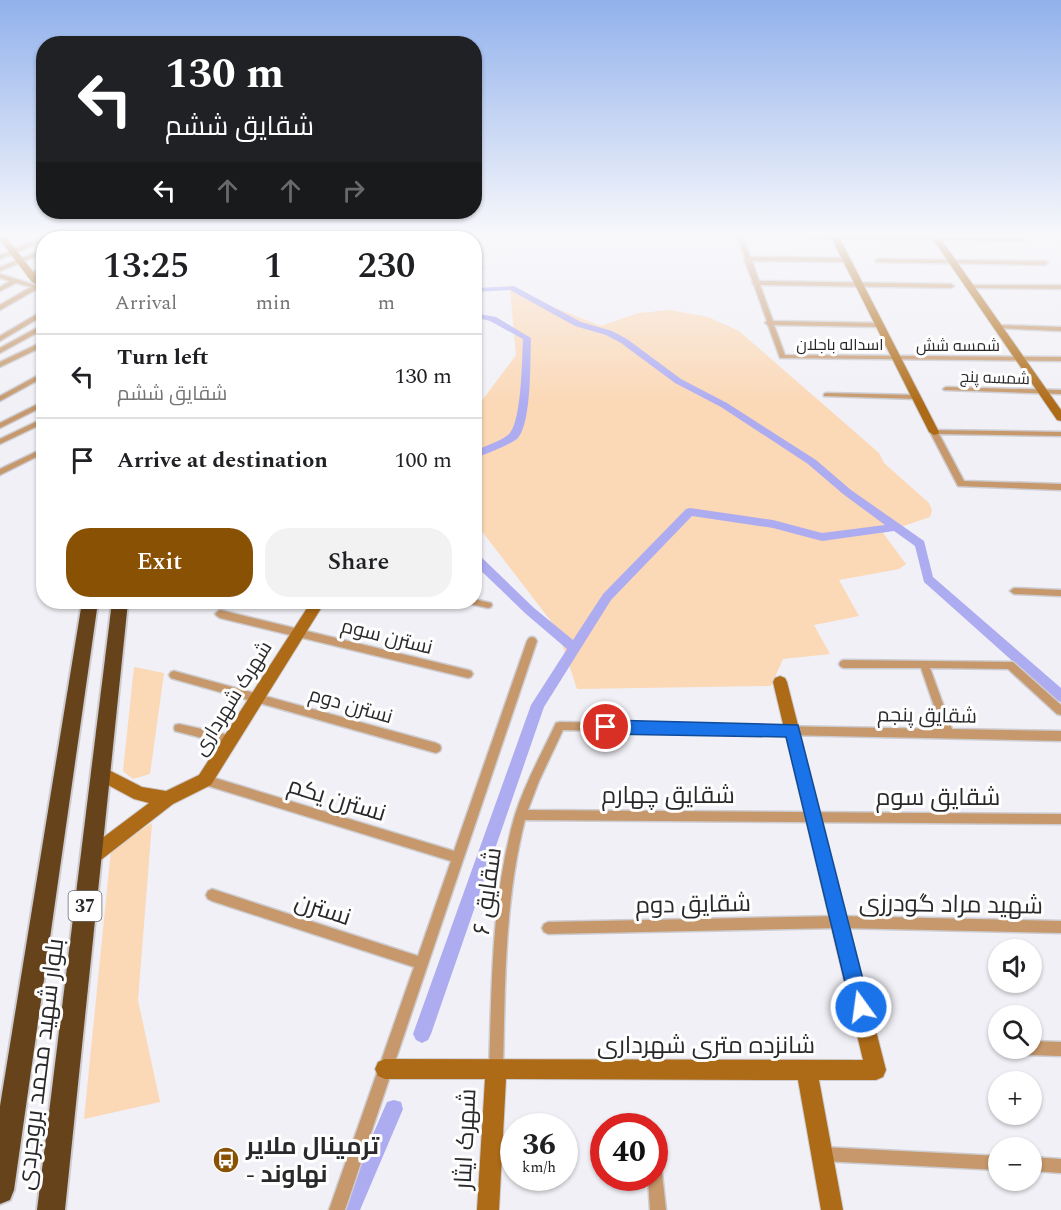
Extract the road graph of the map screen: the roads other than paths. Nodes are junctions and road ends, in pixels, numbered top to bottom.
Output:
1 (31, 291) edge
2 (758, 291) edge
3 (863, 291) edge
4 (973, 291) edge
5 (0, 308) edge
6 (36, 317) edge
7 (768, 323) junction
8 (880, 325) junction
9 (998, 327) junction
10 (1061, 329) edge
11 (36, 331) edge
12 (0, 339) edge
13 (36, 348) edge
14 (0, 351) edge
15 (897, 358) junction
16 (1020, 358) junction
17 (1061, 359) edge
18 (0, 365) edge
19 (36, 379) edge
20 (946, 389) dead end
21 (1043, 392) junction
22 (1061, 392) edge
23 (826, 395) dead end
24 (916, 397) junction
25 (0, 399) edge
26 (36, 407) edge
27 (1061, 418) edge
28 (36, 424) edge
29 (0, 426) edge
30 (934, 432) junction
31 (1061, 434) edge
32 (0, 442) edge
33 (36, 454) edge
34 (0, 472) edge
35 (1061, 487) edge
36 (1014, 591) dead end
37 (1061, 593) edge
38 (482, 604) edge
39 (488, 605) dead end
40 (89, 609) edge
41 (119, 609) edge
42 (313, 609) edge
43 (220, 614) dead end
44 (298, 632) junction
45 (532, 641) dead end
46 (844, 664) dead end
47 (924, 664) junction
48 (468, 674) dead end
49 (174, 675) dead end
50 (780, 682) dead end
51 (257, 696) junction
52 (1061, 711) edge
53 (560, 726) joint
54 (179, 728) dead end
55 (792, 730) junction
56 (948, 733) junction
57 (1061, 736) edge
58 (229, 740) junction
59 (436, 748) dead end
60 (101, 773) junction
61 (205, 780) junction
62 (167, 799) junction
63 (521, 815) junction
64 (814, 818) junction
65 (1061, 819) edge
66 (91, 857) junction
67 (458, 858) junction
68 (212, 895) dead end
69 (840, 922) junction
70 (1061, 927) edge
71 (548, 928) dead end
72 (421, 963) junction
73 (1042, 1048) edge
74 (1061, 1049) edge
75 (385, 1069) junction
76 (496, 1071) junction
77 (807, 1071) junction
78 (822, 1154) junction
79 (988, 1162) edge
80 (1042, 1165) edge
81 (1060, 1168) edge
82 (0, 1190) edge
83 (656, 1191) edge
84 (51, 1210) edge
85 (336, 1210) edge
86 (488, 1210) edge
87 (658, 1210) edge
88 (832, 1210) edge

1 - 5 street
2 - 7 street
3 - 8 street
4 - 9 street
6 - 12 street
7 - 8 street
7 - 15 street, اسداله باجلان
8 - 15 street
9 - 10 street
9 - 16 street
11 - 14 street
13 - 18 street
15 - 16 street, شمسه شش
15 - 24 street
16 - 17 street, شمسه شش
16 - 21 street
19 - 25 street
20 - 21 street, شمسه پنج
21 - 22 street, شمسه پنج
21 - 27 street
23 - 24 street
24 - 30 street
26 - 29 street
28 - 32 street
30 - 31 street
30 - 35 street
33 - 34 street
36 - 37 street
38 - 39 street
40 - 82 highway, بلوار شهید محمد بروجردی / 37
41 - 60 highway, بلوار شهید محمد بروجردی / 37
42 - 44 street, شهرک شهرداری
43 - 44 street, نسترن سوم
44 - 48 street, نسترن سوم
44 - 51 street, شهرک شهرداری
45 - 67 street
46 - 47 street
47 - 52 street
47 - 56 street
49 - 51 street, نسترن دوم
50 - 55 street, شانزده متری شهرداری
51 - 58 street, شهرک شهرداری
51 - 59 street, نسترن دوم
53 - 55 street, شقایق پنجم
53 - 63 street, شقایق ۶
54 - 58 street
55 - 56 street, شقایق پنجم
55 - 64 street, شانزده متری شهرداری
56 - 57 street, شقایق پنجم
58 - 61 street, شهرک شهرداری
60 - 62 street
60 - 66 highway, بلوار شهید محمد بروجردی / 37
61 - 62 street, شهرک شهرداری
61 - 67 street, نسترن یکم
62 - 66 street, شهرک شهرداری
63 - 64 street, شقایق چهارم
63 - 76 street, شقایق ۶
64 - 65 street, شقایق سوم
64 - 69 street, شانزده متری شهرداری
66 - 84 highway, بلوار شهید محمد بروجردی / 37
67 - 72 street
68 - 72 street, نسترن
69 - 70 street, شهید مراد گودرزی
69 - 71 street, شقایق دوم
69 - 77 street, شانزده متری شهرداری
72 - 75 street
73 - 74 street
75 - 76 street, شانزده متری شهرداری
75 - 85 street
76 - 77 street, شانزده متری شهرداری
76 - 86 street, شهرک ایثار
77 - 78 street
78 - 79 street
78 - 88 street
80 - 81 street
83 - 87 street

